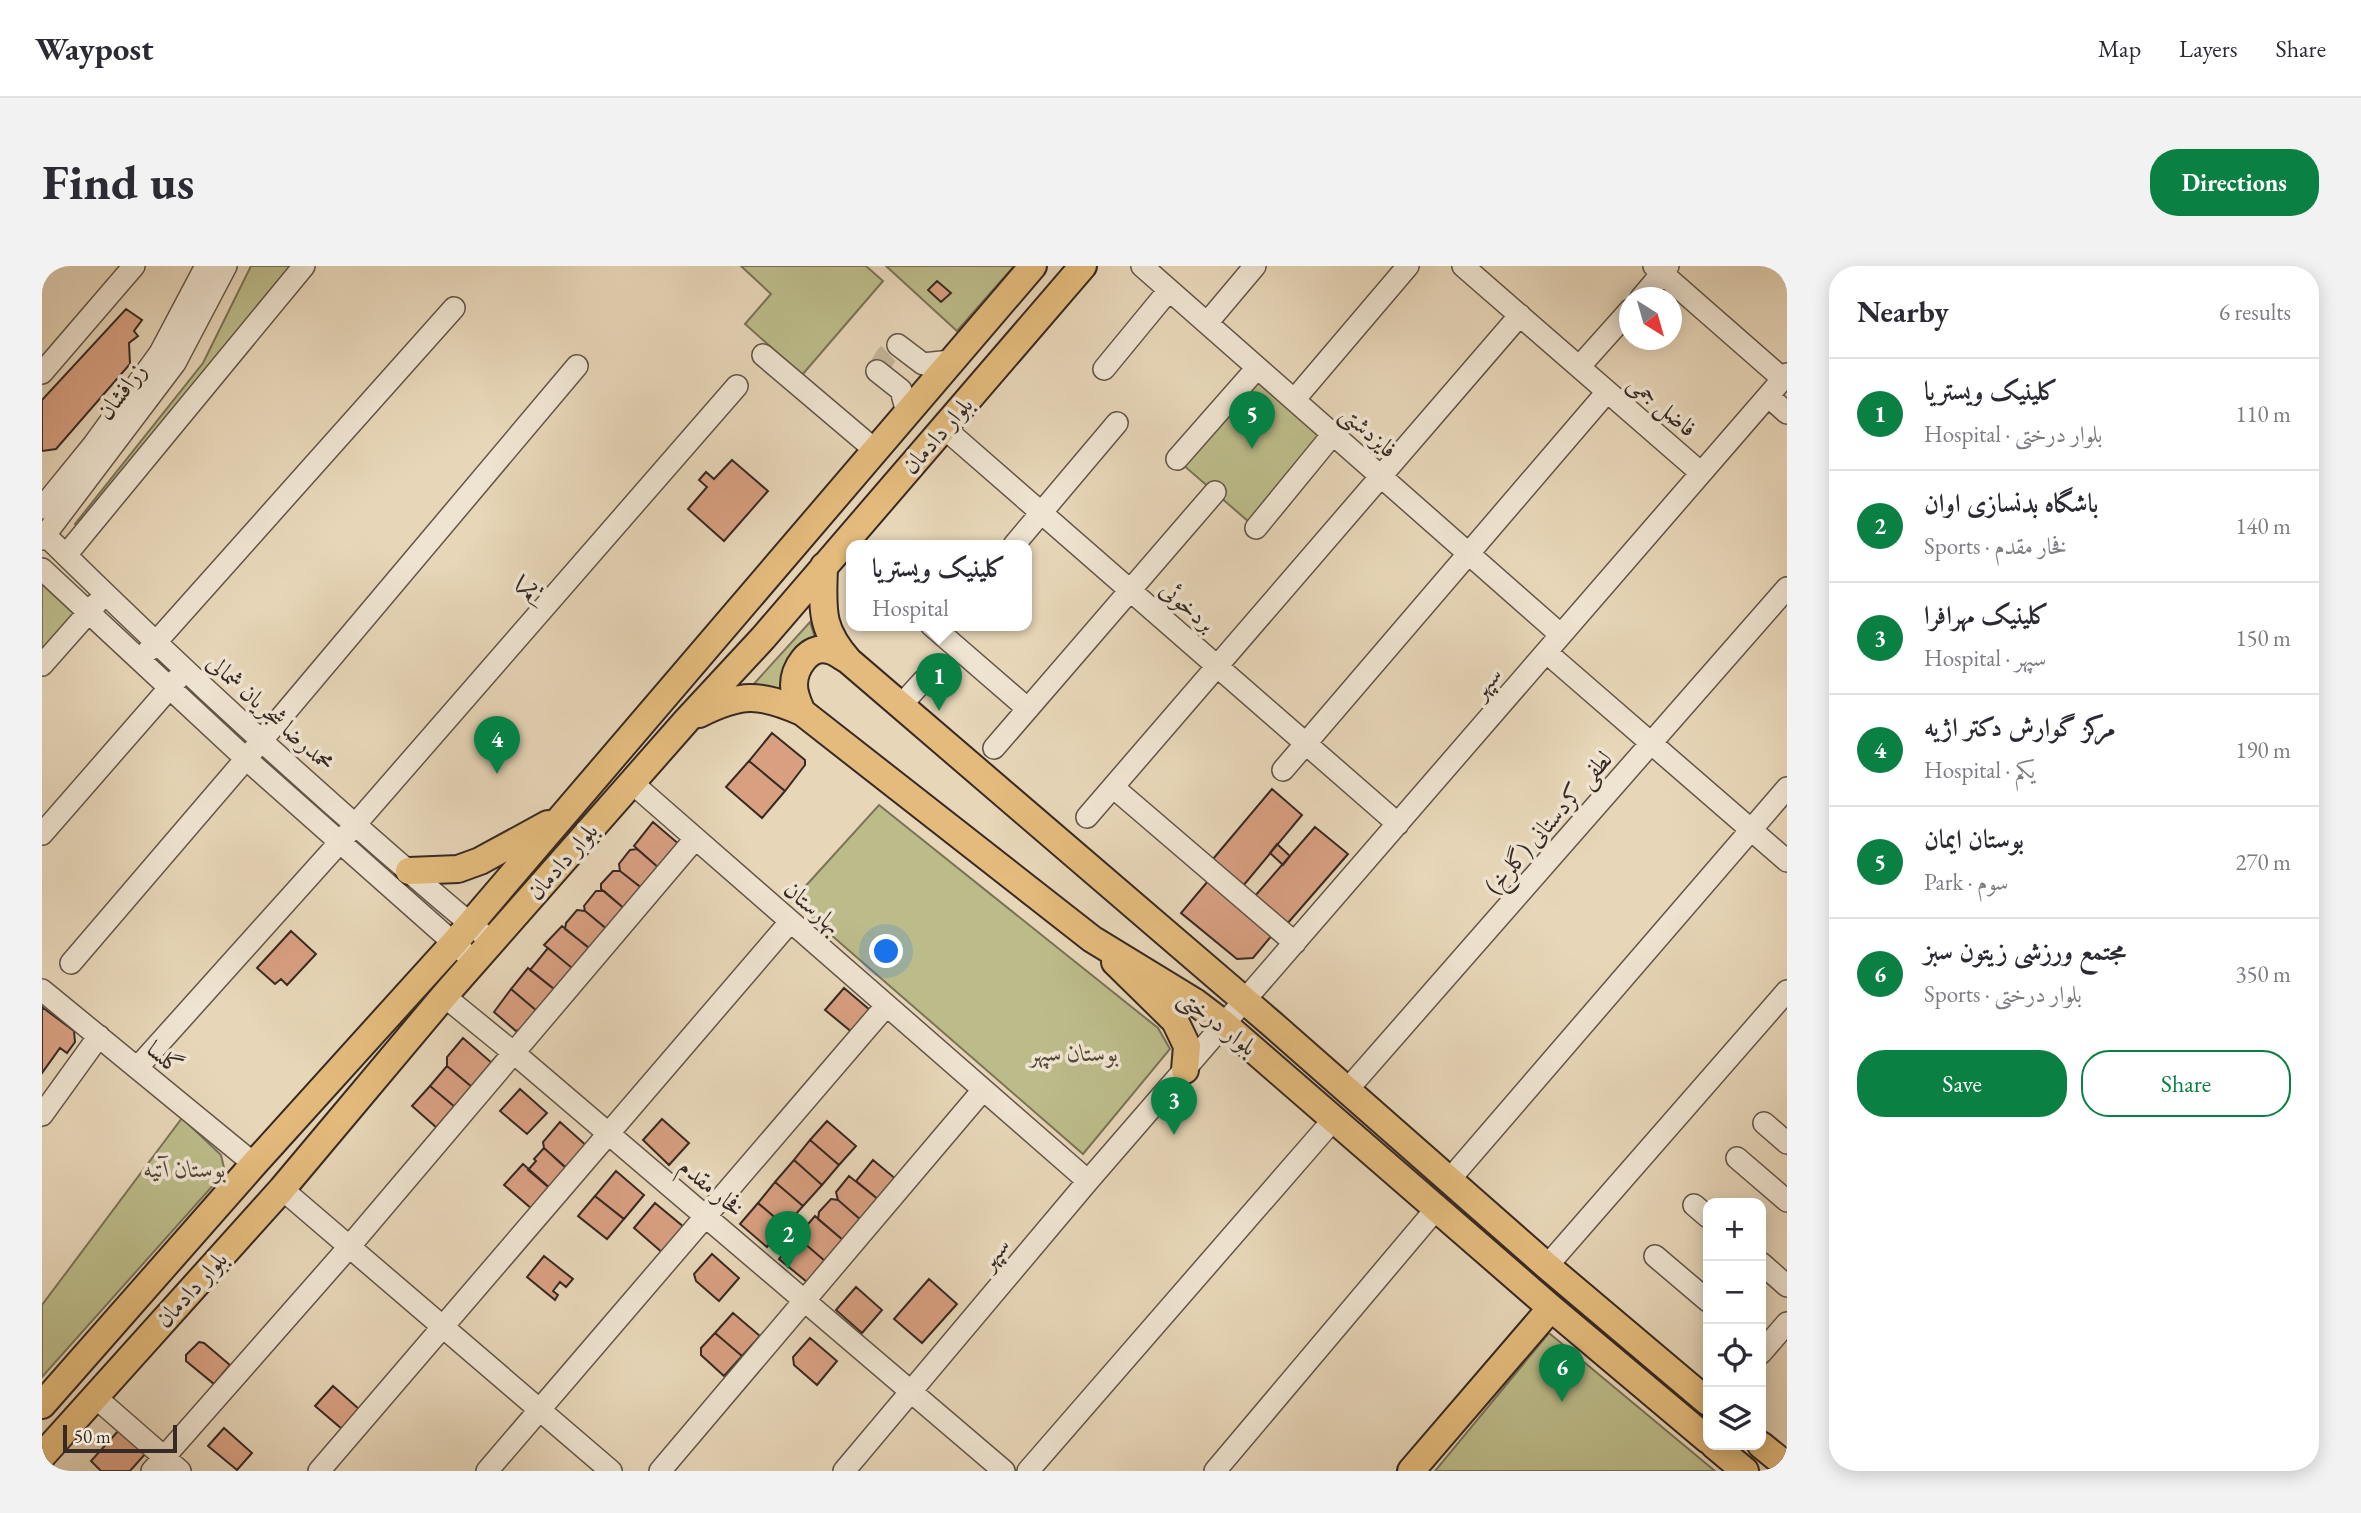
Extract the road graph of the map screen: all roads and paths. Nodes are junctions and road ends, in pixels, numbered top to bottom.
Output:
1 (134, 266) edge
2 (206, 266) edge
3 (226, 266) edge
4 (304, 266) edge
5 (1033, 266) edge
6 (1083, 266) edge
7 (1142, 266) edge
8 (1255, 266) edge
9 (1408, 266) edge
10 (1469, 268) edge
11 (1662, 268) edge
12 (1649, 287) edge
13 (1169, 290) junction
14 (454, 309) dead end
15 (1520, 315) junction
16 (1619, 321) edge
17 (1207, 323) junction
18 (898, 345) dead end
19 (763, 355) dead end
20 (951, 361) junction
21 (577, 366) dead end
22 (1579, 367) junction
23 (1257, 368) junction
24 (1104, 369) dead end
25 (877, 371) dead end
26 (42, 373) edge
27 (1785, 376) edge
28 (737, 386) dead end
29 (1607, 392) junction
30 (1768, 396) junction
31 (1294, 400) junction
32 (907, 413) junction
33 (1787, 413) edge
34 (1117, 423) dead end
35 (943, 427) junction
36 (1333, 434) junction
37 (875, 450) junction
38 (1177, 459) dead end
39 (1701, 473) junction
40 (1381, 476) junction
41 (1215, 492) dead end
42 (42, 508) edge
43 (1042, 513) junction
44 (1256, 528) dead end
45 (43, 535) edge
46 (846, 540) edge
47 (846, 540) edge
48 (1018, 540) edge
49 (1469, 553) junction
50 (66, 555) junction
51 (824, 566) junction
52 (42, 569) edge
53 (1787, 588) edge
54 (1130, 590) junction
55 (106, 594) junction
56 (89, 613) junction
57 (941, 631) edge
58 (1562, 635) junction
59 (156, 642) junction
60 (1546, 652) junction
61 (139, 660) junction
62 (849, 661) junction
63 (42, 665) edge
64 (1217, 666) junction
65 (186, 670) junction
66 (923, 681) dead end
67 (169, 688) junction
68 (902, 704) junction
69 (1028, 709) junction
70 (802, 712) junction
71 (685, 721) junction
72 (262, 740) junction
73 (1306, 744) junction
74 (1652, 744) junction
75 (994, 748) dead end
76 (245, 758) junction
77 (1283, 769) dead end
78 (631, 782) junction
79 (1113, 787) junction
80 (1787, 788) edge
81 (562, 817) junction
82 (1087, 817) dead end
83 (356, 824) junction
84 (1398, 824) junction
85 (1751, 829) junction
86 (42, 834) edge
87 (695, 839) junction
88 (340, 842) junction
89 (1787, 861) edge
90 (410, 871) junction
91 (790, 922) junction
92 (462, 933) junction
93 (1170, 938) junction
94 (1091, 939) junction
95 (1295, 943) junction
96 (483, 952) junction
97 (71, 963) dead end
98 (1152, 974) junction
99 (42, 990) edge
100 (1787, 991) edge
101 (444, 996) junction
102 (1245, 1001) junction
103 (887, 1006) junction
104 (1224, 1024) junction
105 (99, 1036) junction
106 (514, 1053) junction
107 (1306, 1055) junction
108 (137, 1068) junction
109 (1185, 1070) junction
110 (1287, 1077) junction
111 (983, 1090) junction
112 (1347, 1090) junction
113 (42, 1115) edge
114 (1334, 1119) junction
115 (1764, 1123) dead end
116 (610, 1135) junction
117 (1787, 1143) edge
118 (1737, 1158) dead end
119 (254, 1164) junction
120 (1450, 1179) junction
121 (1088, 1181) junction
122 (282, 1189) junction
123 (1787, 1201) edge
124 (1436, 1209) junction
125 (707, 1217) junction
126 (349, 1247) junction
127 (1655, 1256) dead end
128 (1547, 1266) junction
129 (1766, 1267) edge
130 (1787, 1286) edge
131 (1703, 1297) edge
132 (804, 1300) junction
133 (1551, 1308) junction
134 (1787, 1323) edge
135 (443, 1327) junction
136 (1766, 1345) edge
137 (912, 1392) junction
138 (94, 1396) junction
139 (1703, 1398) edge
140 (42, 1405) edge
141 (540, 1410) junction
142 (1703, 1436) edge
143 (1766, 1449) edge
144 (1720, 1450) edge
145 (42, 1456) edge
146 (1787, 1466) edge
147 (166, 1467) edge
148 (319, 1471) edge
149 (487, 1471) edge
150 (611, 1471) edge
151 (660, 1471) edge
152 (844, 1471) edge
153 (1004, 1471) edge
154 (1028, 1471) edge
155 (1214, 1471) edge
156 (1411, 1471) edge
157 (1745, 1471) edge

1 - 26 street
2 - 42 street, زرافشان
3 - 45 street, زرافشان
4 - 50 street
5 - 20 main road, بلوار دادمان
6 - 35 main road, بلوار دادمان
7 - 13 street, فایزدشتی
8 - 17 street
9 - 31 street
10 - 15 street, فاضل جمی
11 - 12 street
11 - 27 street
13 - 17 street, فایزدشتی
13 - 24 street
14 - 59 street
15 - 22 street, فاضل جمی
15 - 40 street
16 - 22 street
17 - 23 street, فایزدشتی
18 - 20 street
19 - 37 street
20 - 32 main road, بلوار دادمان
21 - 72 street
22 - 29 street, فاضل جمی
23 - 31 street, فایزدشتی
23 - 38 street
25 - 32 street
27 - 30 street, سپهر
28 - 83 street, یکم
29 - 39 street, فاضل جمی
29 - 49 street
30 - 33 street
30 - 39 street, سپهر
31 - 36 street, فایزدشتی
32 - 37 main road, بلوار دادمان
34 - 43 street
35 - 43 street, بردخوئی
35 - 47 main road, بلوار دادمان
36 - 40 street, فایزدشتی
36 - 44 street
37 - 81 main road, بلوار دادمان
39 - 58 street, سپهر
40 - 49 street, فایزدشتی
40 - 64 street
41 - 54 street
43 - 48 street
43 - 54 street, بردخوئی
45 - 50 street, محمدرضا شجریان شمالی
46 - 51 main road, بلوار دادمان
49 - 58 street, فایزدشتی
49 - 73 street
50 - 55 street, محمدرضا شجریان شمالی
51 - 62 main road, بلوار درختی
51 - 71 main road, بلوار دادمان
52 - 56 street, محمدرضا شجریان شمالی
53 - 74 street, لطفی کردستانی (گلرخ)
54 - 64 street, بردخوئی
54 - 69 street
55 - 56 street
55 - 59 street, محمدرضا شجریان شمالی
56 - 61 street, محمدرضا شجریان شمالی
56 - 63 street
57 - 69 street
58 - 60 street, سپهر
59 - 61 street
59 - 65 street, محمدرضا شجریان شمالی
60 - 74 street
60 - 84 street, سپهر
61 - 67 street, محمدرضا شجریان شمالی
62 - 68 main road, بلوار درختی
62 - 70 main road
64 - 73 street, بردخوئی
64 - 79 street
65 - 67 street
65 - 72 street, محمدرضا شجریان شمالی
66 - 68 street
67 - 76 street, محمدرضا شجریان شمالی
67 - 86 street
68 - 93 main road, بلوار درختی
69 - 75 street
70 - 71 main road, بلوار درختی
70 - 94 main road, بلوار درختی
71 - 78 main road, بلوار دادمان
72 - 76 street
72 - 83 street, محمدرضا شجریان شمالی
73 - 77 street
73 - 84 street, بردخوئی
74 - 85 street
74 - 112 street, لطفی کردستانی (گلرخ)
76 - 88 street, محمدرضا شجریان شمالی
76 - 97 street
78 - 87 street, بهارستان
78 - 96 main road, بلوار دادمان
79 - 82 street
79 - 95 street
80 - 85 street
81 - 90 main road
81 - 92 main road, بلوار دادمان
83 - 88 street, یکم
83 - 90 street, محمدرضا شجریان شمالی
84 - 95 street, سپهر
85 - 89 street
85 - 120 street
87 - 91 street, بهارستان
87 - 106 street
88 - 92 street, محمدرضا شجریان شمالی
88 - 108 street, یکم
90 - 92 street, محمدرضا شجریان شمالی
91 - 103 street, بهارستان
91 - 116 street
92 - 96 street
92 - 119 main road, بلوار دادمان
93 - 98 main road
93 - 102 main road, بلوار درختی
94 - 98 main road, بلوار درختی
94 - 109 main road
95 - 102 street, سپهر
96 - 101 main road, بلوار دادمان
98 - 104 main road, بلوار درختی
99 - 105 street, گلسا
100 - 128 street
101 - 106 street, فخار مقدم
101 - 122 main road, بلوار دادمان
102 - 104 street, سپهر
102 - 107 main road, بلوار درختی
103 - 111 street, بهارستان
103 - 125 street
104 - 109 street, سپهر
104 - 110 main road, بلوار درختی
105 - 108 street, گلسا
105 - 113 street
106 - 116 street, فخار مقدم
106 - 126 street
107 - 110 main road
107 - 112 main road, بلوار درختی
108 - 119 street, گلسا
109 - 121 street, سپهر
110 - 114 main road, بلوار درختی
111 - 121 street, بهارستان
111 - 132 street
112 - 120 main road, بلوار درختی
114 - 124 main road, بلوار درختی
114 - 154 street
115 - 117 street
116 - 125 street, فخار مقدم
116 - 135 street
118 - 123 street
119 - 140 main road, بلوار دادمان
120 - 128 main road, بلوار درختی
121 - 137 street, سپهر
122 - 126 street
122 - 138 main road, بلوار دادمان
124 - 133 main road, بلوار درختی
124 - 155 street
125 - 132 street, فخار مقدم
125 - 141 street
126 - 135 street
126 - 147 street
127 - 131 street
128 - 139 main road, بلوار درختی
129 - 130 street
132 - 137 street, فخار مقدم
132 - 151 street
133 - 142 main road, بلوار درختی
133 - 156 main road
134 - 136 street
135 - 141 street
135 - 148 street
137 - 152 street, سپهر
137 - 153 street, فخار مقدم
138 - 145 main road, بلوار دادمان
138 - 147 street
141 - 149 street
141 - 150 street
143 - 146 main road
144 - 157 main road

